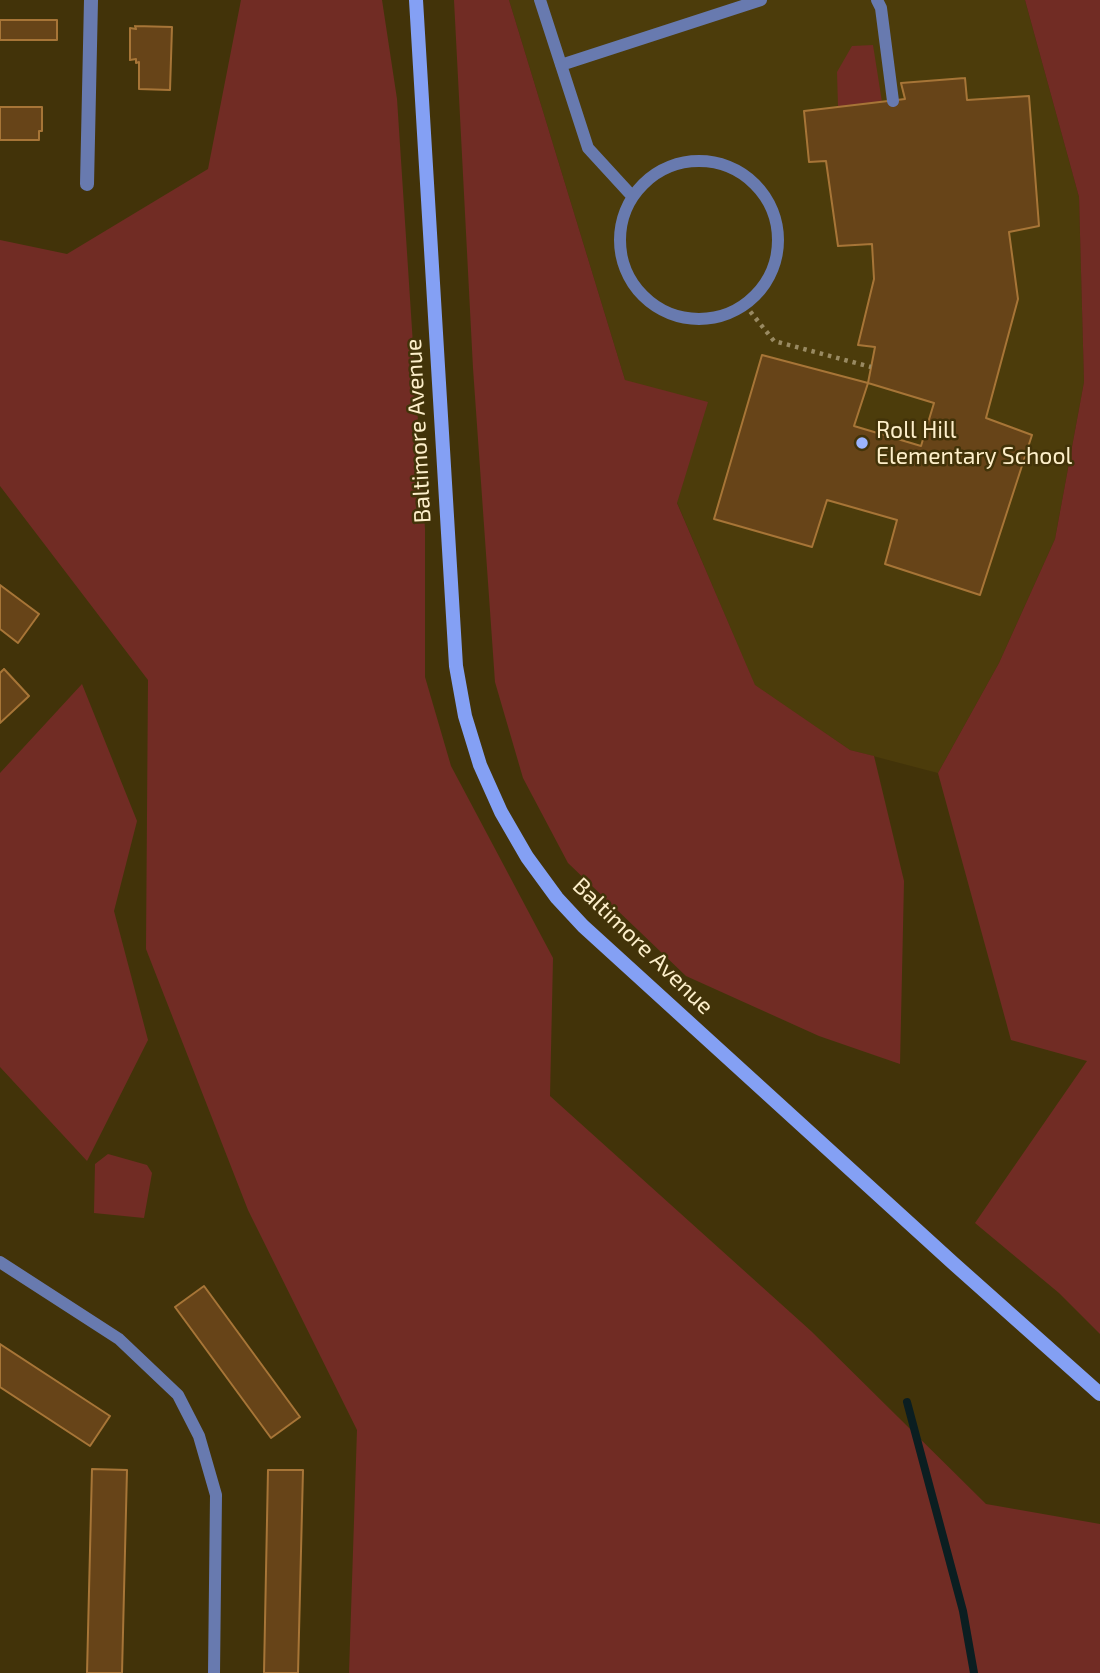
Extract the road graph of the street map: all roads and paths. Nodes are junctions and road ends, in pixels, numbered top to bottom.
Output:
1 (91, 0) edge
2 (416, 0) edge
3 (540, 0) edge
4 (761, 0) edge
5 (877, 0) edge
6 (561, 65) junction
7 (893, 101) dead end
8 (87, 184) dead end
9 (632, 196) junction
10 (745, 305) junction
11 (871, 367) dead end
12 (0, 1262) edge
13 (1100, 1394) edge
14 (214, 1673) edge

1 - 8 street
2 - 13 street, Baltimore Avenue
3 - 6 lane
4 - 6 lane
5 - 7 lane
6 - 9 lane
9 - 10 lane
9 - 10 lane
10 - 11 path
12 - 14 lane

